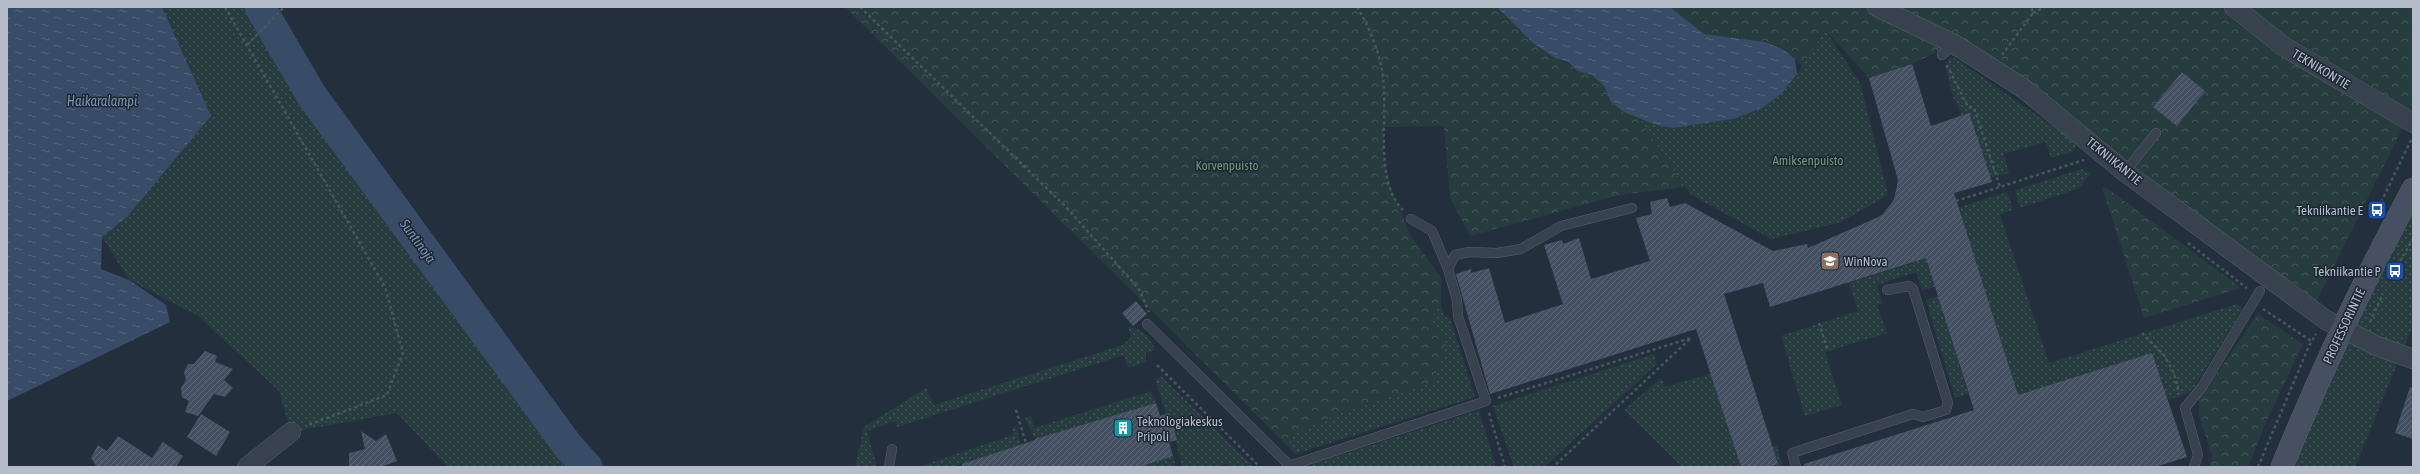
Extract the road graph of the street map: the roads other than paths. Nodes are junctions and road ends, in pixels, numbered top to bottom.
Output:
1 (1877, 7) edge
2 (2234, 7) edge
3 (2413, 123) edge
4 (2156, 133) dead end
5 (2126, 172) junction
6 (2413, 188) edge
7 (1632, 208) dead end
8 (1411, 219) road end
9 (1448, 269) junction
10 (1887, 290) dead end
11 (2260, 290) dead end
12 (1147, 324) dead end
13 (2342, 330) junction
14 (2413, 359) edge
15 (291, 432) road end
16 (892, 449) dead end
17 (1289, 466) edge
18 (247, 467) edge
19 (889, 467) edge
20 (1796, 467) edge
21 (2194, 467) edge
22 (2282, 467) edge

1 - 5 street, TEKNIIKANTIE
2 - 3 street, TEKNIKONTIE
4 - 5 lane
5 - 13 street, TEKNIIKANTIE
6 - 13 main road, PROFESSORINTIE
7 - 9 lane
8 - 9 lane
9 - 17 lane
10 - 20 lane
11 - 21 lane
12 - 17 lane
13 - 14 street, TEKNIIKANTIE
13 - 22 main road, PROFESSORINTIE
15 - 18 street
16 - 19 lane

